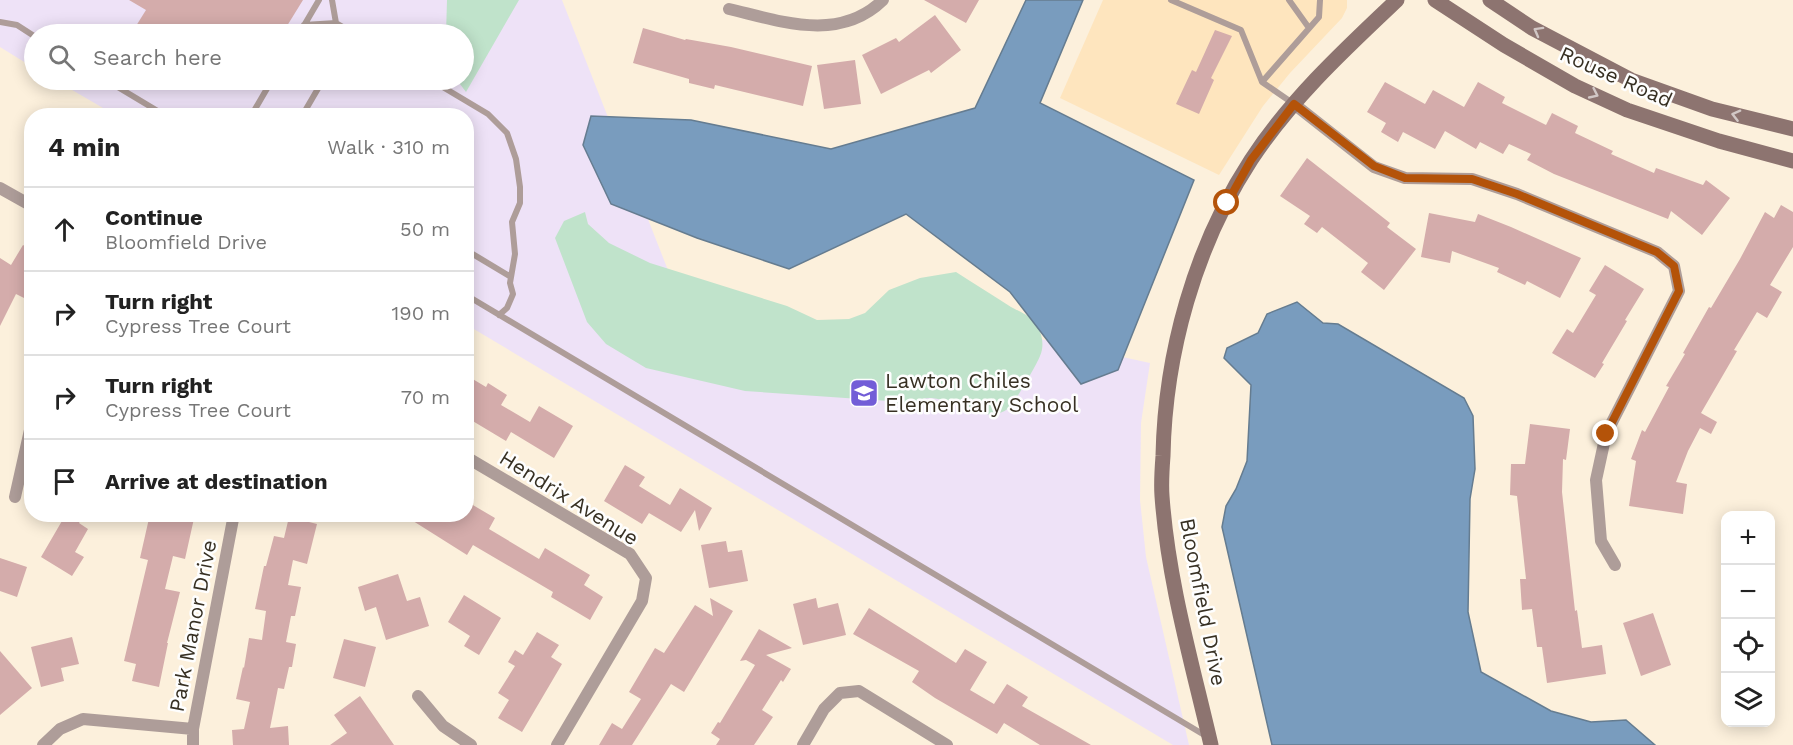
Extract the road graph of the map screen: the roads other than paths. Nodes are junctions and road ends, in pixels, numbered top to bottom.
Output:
1 (319, 0) edge
2 (332, 0) edge
3 (883, 0) edge
4 (1171, 0) edge
5 (1290, 0) edge
6 (1320, 0) edge
7 (1397, 0) edge
8 (1435, 0) edge
9 (1490, 0) edge
10 (729, 9) dead end
11 (0, 22) edge
12 (336, 23) joint
13 (305, 24) edge
14 (320, 24) edge
15 (1309, 28) junction
16 (24, 30) edge
17 (1262, 82) junction
18 (123, 90) edge
19 (266, 90) edge
20 (317, 90) edge
21 (448, 90) edge
22 (1294, 104) junction
23 (153, 108) edge
24 (256, 108) edge
25 (307, 108) edge
26 (1793, 129) edge
27 (1793, 161) edge
28 (0, 188) edge
29 (24, 202) edge
30 (474, 255) edge
31 (511, 277) junction
32 (474, 300) edge
33 (499, 315) junction
34 (24, 457) edge
35 (474, 463) edge
36 (15, 497) dead end
37 (232, 522) edge
38 (1616, 565) dead end
39 (418, 696) dead end
40 (193, 729) junction
41 (1210, 742) edge
42 (43, 745) edge
43 (193, 745) edge
44 (471, 745) edge
45 (557, 745) edge
46 (803, 745) edge
47 (947, 745) edge

1 - 13 lane
2 - 12 lane
3 - 10 street
4 - 17 lane
5 - 15 lane
6 - 15 lane
7 - 22 street, Bloomfield Drive
8 -> 27 street, Rouse Road
26 -> 9 street, Rouse Road
11 - 16 lane
12 - 14 lane
15 - 17 lane
17 - 22 lane
18 - 23 lane
19 - 24 lane
20 - 25 lane
21 - 31 lane
22 - 38 street
22 - 41 street, Bloomfield Drive
28 - 29 street
30 - 31 lane
31 - 33 lane
32 - 33 lane
33 - 41 lane
34 - 36 street
35 - 45 street, Hendrix Avenue
37 - 40 street, Park Manor Drive
39 - 44 street
40 - 42 street
40 - 43 street, Park Manor Drive
46 - 47 street

